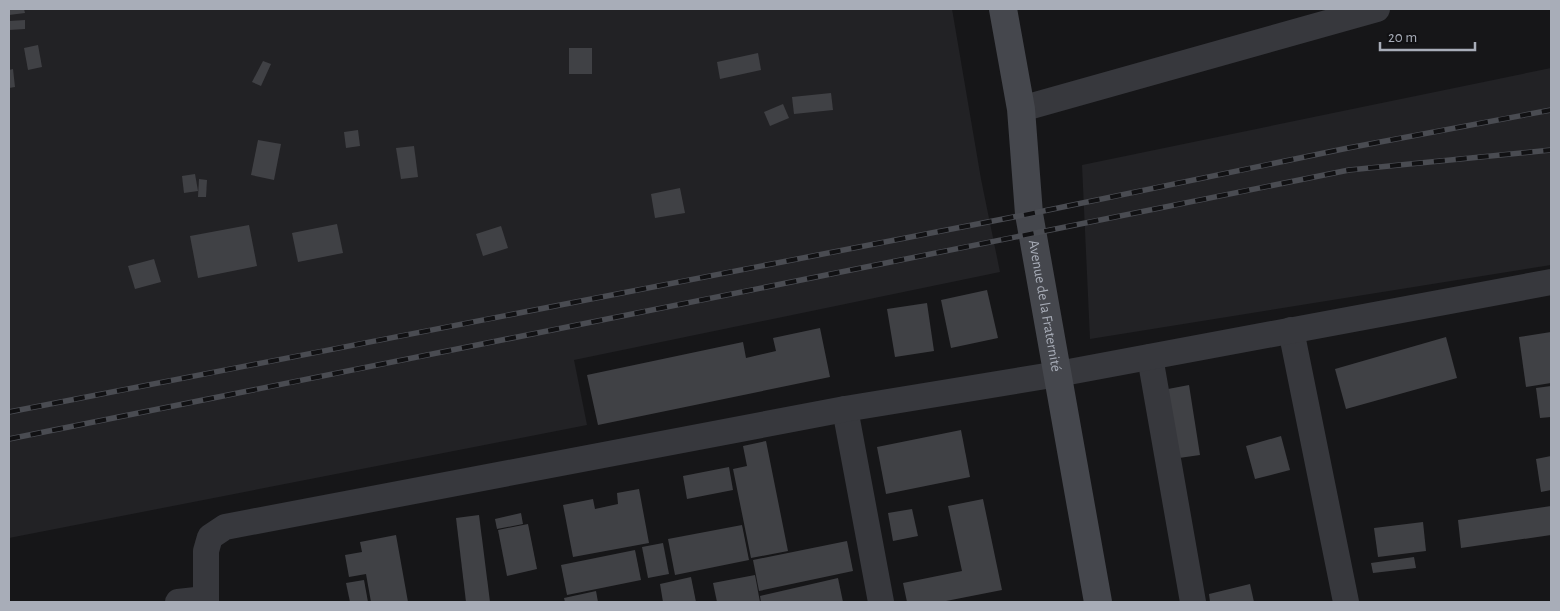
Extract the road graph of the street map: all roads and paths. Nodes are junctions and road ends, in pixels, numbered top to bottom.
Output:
1 (1003, 9) edge
2 (1377, 9) edge
3 (1021, 109) junction
4 (1551, 282) edge
5 (1291, 330) junction
6 (1150, 357) junction
7 (1058, 374) junction
8 (845, 409) junction
9 (206, 601) edge
10 (178, 602) edge
11 (882, 602) edge
12 (1098, 602) edge
13 (1193, 602) edge
14 (1346, 602) edge

1 - 3 main road, Avenue de la Fraternité
2 - 3 street
3 - 7 main road, Avenue de la Fraternité
4 - 5 street
5 - 6 street
5 - 14 street
6 - 7 street
6 - 13 street
7 - 8 street
7 - 12 main road, Avenue de la Fraternité
8 - 9 street
8 - 11 street
9 - 10 street

